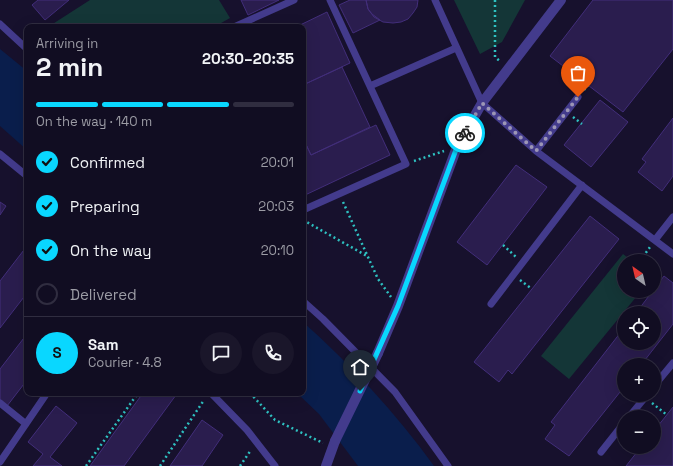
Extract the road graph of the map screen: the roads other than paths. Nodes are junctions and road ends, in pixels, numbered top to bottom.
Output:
1 (294, 0) edge
2 (330, 0) edge
3 (435, 0) edge
4 (561, 0) edge
5 (0, 24) edge
6 (241, 24) edge
7 (24, 46) edge
8 (456, 48) junction
9 (370, 86) junction
10 (578, 97) dead end
11 (482, 103) junction
12 (536, 151) junction
13 (0, 154) edge
14 (24, 174) edge
15 (582, 185) junction
16 (306, 209) edge
17 (673, 217) edge
18 (655, 240) junction
19 (673, 254) edge
20 (306, 304) edge
21 (491, 304) dead end
22 (673, 363) edge
23 (661, 378) edge
24 (45, 396) edge
25 (214, 396) edge
26 (641, 402) edge
27 (0, 403) edge
28 (635, 410) edge
29 (26, 424) junction
30 (617, 433) edge
31 (601, 452) dead end
32 (0, 462) edge
33 (275, 466) edge
34 (326, 466) edge
35 (448, 466) edge

1 - 6 lane
2 - 9 lane
3 - 8 lane
4 - 11 street
5 - 7 lane
8 - 9 lane
8 - 11 lane
9 - 16 lane
10 - 12 lane
11 - 12 lane
11 - 34 street, bridge
12 - 15 lane
13 - 14 lane
15 - 18 lane
15 - 21 lane
17 - 18 lane
18 - 19 lane
20 - 35 lane
22 - 23 lane
24 - 29 lane
25 - 33 lane
26 - 28 lane
27 - 29 lane
29 - 32 lane
30 - 31 lane

